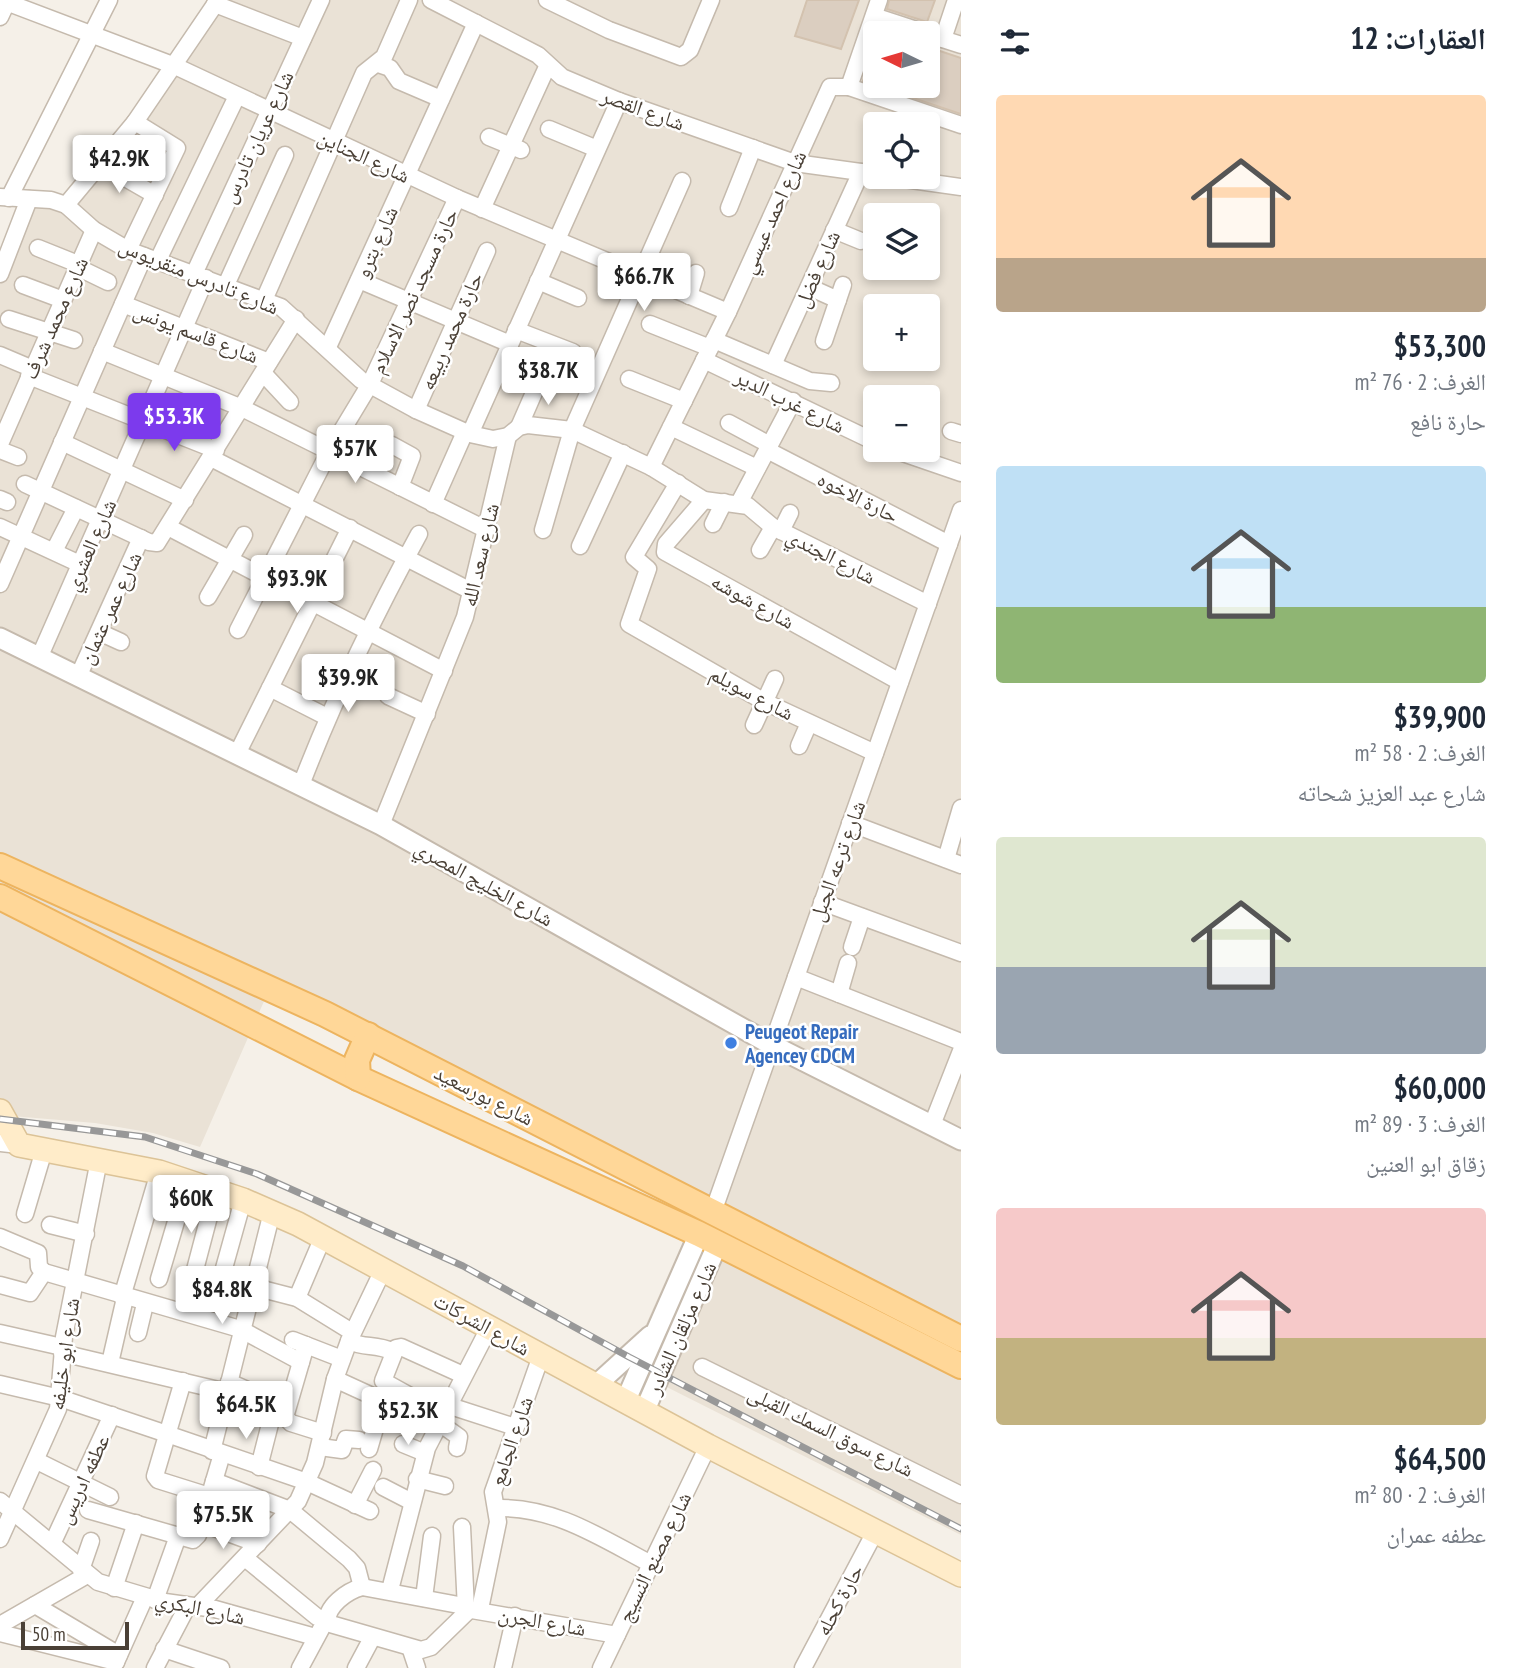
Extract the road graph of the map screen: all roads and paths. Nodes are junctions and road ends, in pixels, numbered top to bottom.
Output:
1 (109, 0) edge
2 (321, 0) edge
3 (409, 0) edge
4 (431, 0) edge
5 (547, 0) edge
6 (711, 0) edge
7 (956, 0) edge
8 (217, 2) edge
9 (4, 5) edge
10 (876, 8) edge
11 (903, 21) edge
12 (476, 23) junction
13 (940, 23) edge
14 (91, 36) junction
15 (303, 38) junction
16 (940, 38) edge
17 (961, 45) edge
18 (378, 64) junction
19 (175, 66) junction
20 (547, 67) junction
21 (849, 86) junction
22 (237, 96) junction
23 (441, 99) junction
24 (619, 101) junction
25 (269, 112) junction
26 (135, 122) junction
27 (961, 125) edge
28 (549, 129) dead end
29 (489, 136) dead end
30 (335, 142) junction
31 (516, 148) junction
32 (753, 148) junction
33 (597, 149) junction
34 (285, 155) dead end
35 (795, 163) junction
36 (101, 164) junction
37 (863, 172) edge
38 (406, 175) junction
39 (682, 181) dead end
40 (863, 181) edge
41 (940, 184) edge
42 (961, 187) edge
43 (155, 195) junction
44 (5, 197) edge
45 (457, 198) junction
46 (29, 199) junction
47 (66, 205) junction
48 (729, 208) dead end
49 (482, 209) junction
50 (93, 230) junction
51 (834, 230) junction
52 (861, 241) dead end
53 (556, 242) junction
54 (38, 247) dead end
55 (128, 250) junction
56 (486, 251) dead end
57 (151, 258) junction
58 (77, 266) junction
59 (0, 274) edge
60 (696, 274) dead end
61 (200, 276) junction
62 (641, 276) junction
63 (359, 280) junction
64 (538, 281) junction
65 (108, 282) dead end
66 (23, 285) dead end
67 (226, 285) junction
68 (809, 287) junction
69 (689, 296) junction
70 (578, 298) dead end
71 (62, 300) junction
72 (264, 300) junction
73 (409, 301) junction
74 (123, 304) junction
75 (728, 312) junction
76 (9, 319) dead end
77 (296, 319) junction
78 (456, 321) junction
79 (650, 324) dead end
80 (184, 327) junction
81 (49, 332) junction
82 (513, 337) junction
83 (74, 340) dead end
84 (824, 341) dead end
85 (328, 347) junction
86 (709, 349) junction
87 (102, 351) junction
88 (573, 352) dead end
89 (0, 355) edge
90 (773, 365) junction
91 (266, 368) junction
92 (31, 372) junction
93 (543, 372) dead end
94 (165, 375) junction
95 (629, 379) dead end
96 (810, 381) junction
97 (831, 383) dead end
98 (370, 384) junction
99 (82, 396) junction
100 (684, 401) junction
101 (290, 402) dead end
102 (797, 402) junction
103 (8, 406) edge
104 (242, 408) junction
105 (416, 410) junction
106 (146, 421) junction
107 (729, 423) dead end
108 (671, 426) junction
109 (572, 430) junction
110 (514, 432) junction
111 (467, 433) junction
112 (863, 436) edge
113 (62, 442) junction
114 (0, 444) edge
115 (392, 445) dead end
116 (769, 447) junction
117 (0, 450) edge
118 (329, 452) junction
119 (623, 453) junction
120 (213, 454) junction
121 (18, 457) dead end
122 (929, 462) edge
123 (651, 467) junction
124 (757, 468) junction
125 (123, 471) junction
126 (961, 473) edge
127 (678, 483) junction
128 (25, 484) dead end
129 (400, 487) junction
130 (41, 491) junction
131 (185, 500) junction
132 (704, 500) junction
133 (732, 503) junction
134 (303, 504) junction
135 (433, 504) junction
136 (76, 508) junction
137 (961, 510) edge
138 (790, 513) dead end
139 (102, 520) junction
140 (713, 524) dead end
141 (0, 527) edge
142 (169, 527) junction
143 (350, 528) junction
144 (485, 529) junction
145 (777, 529) junction
146 (543, 530) dead end
147 (419, 534) dead end
148 (21, 535) junction
149 (244, 535) dead end
150 (145, 540) junction
151 (949, 544) junction
152 (580, 546) dead end
153 (760, 550) dead end
154 (54, 551) junction
155 (665, 552) junction
156 (406, 557) junction
157 (230, 559) junction
158 (82, 565) junction
159 (648, 569) junction
160 (265, 578) junction
161 (0, 584) edge
162 (470, 590) junction
163 (208, 597) dead end
164 (313, 603) junction
165 (928, 604) junction
166 (238, 630) dead end
167 (367, 631) junction
168 (99, 632) junction
169 (0, 638) edge
170 (121, 642) dead end
171 (39, 658) junction
172 (444, 671) junction
173 (78, 677) junction
174 (775, 679) dead end
175 (900, 682) junction
176 (270, 688) junction
177 (388, 696) dead end
178 (765, 702) junction
179 (427, 714) junction
180 (327, 717) junction
181 (809, 723) junction
182 (754, 725) dead end
183 (799, 746) dead end
184 (875, 753) junction
185 (237, 754) junction
186 (300, 785) junction
187 (961, 808) edge
188 (850, 823) junction
189 (382, 825) junction
190 (953, 862) edge
191 (0, 866) edge
192 (0, 897) edge
193 (822, 902) junction
194 (862, 917) junction
195 (132, 927) junction
196 (961, 953) edge
197 (118, 955) junction
198 (796, 977) junction
199 (839, 994) junction
200 (325, 1014) junction
201 (368, 1035) junction
202 (961, 1042) edge
203 (772, 1045) junction
204 (961, 1051) edge
205 (310, 1054) junction
206 (358, 1078) junction
207 (0, 1111) edge
208 (933, 1125) junction
209 (961, 1140) edge
210 (9, 1144) edge
211 (44, 1150) junction
212 (99, 1160) junction
213 (159, 1172) junction
214 (188, 1181) junction
215 (216, 1190) junction
216 (243, 1200) junction
217 (272, 1212) junction
218 (713, 1212) junction
219 (25, 1214) dead end
220 (50, 1225) dead end
221 (86, 1234) junction
222 (0, 1237) edge
223 (323, 1237) junction
224 (708, 1239) junction
225 (383, 1270) junction
226 (44, 1272) junction
227 (159, 1279) dead end
228 (252, 1282) junction
229 (75, 1283) junction
230 (0, 1285) edge
231 (191, 1285) dead end
232 (674, 1291) junction
233 (123, 1297) junction
234 (216, 1297) dead end
235 (297, 1298) junction
236 (693, 1301) junction
237 (145, 1304) junction
238 (489, 1328) junction
239 (658, 1328) junction
240 (240, 1329) junction
241 (0, 1333) edge
242 (138, 1333) dead end
243 (351, 1337) junction
244 (961, 1339) edge
245 (62, 1350) junction
246 (394, 1352) junction
247 (541, 1356) junction
248 (342, 1359) junction
249 (301, 1362) junction
250 (110, 1363) junction
251 (961, 1366) edge
252 (702, 1367) dead end
253 (463, 1375) junction
254 (335, 1379) junction
255 (183, 1381) junction
256 (0, 1384) edge
257 (595, 1386) junction
258 (228, 1387) junction
259 (383, 1391) junction
260 (60, 1398) junction
261 (275, 1402) dead end
262 (421, 1402) dead end
263 (447, 1405) junction
264 (635, 1407) junction
265 (112, 1415) junction
266 (438, 1422) junction
267 (270, 1424) dead end
268 (515, 1427) junction
269 (167, 1434) junction
270 (322, 1440) junction
271 (403, 1444) dead end
272 (708, 1446) junction
273 (457, 1448) dead end
274 (217, 1452) junction
275 (425, 1453) junction
276 (37, 1461) junction
277 (259, 1466) junction
278 (373, 1470) dead end
279 (418, 1479) junction
280 (307, 1482) junction
281 (83, 1483) junction
282 (445, 1486) dead end
283 (383, 1488) dead end
284 (212, 1489) junction
285 (110, 1496) dead end
286 (961, 1496) edge
287 (412, 1502) junction
288 (6, 1505) edge
289 (498, 1507) junction
290 (88, 1510) dead end
291 (290, 1510) junction
292 (136, 1523) junction
293 (201, 1523) junction
294 (462, 1527) dead end
295 (404, 1529) junction
296 (875, 1532) junction
297 (184, 1538) junction
298 (0, 1539) edge
299 (91, 1541) dead end
300 (53, 1542) junction
301 (258, 1544) junction
302 (245, 1558) junction
303 (651, 1564) junction
304 (84, 1572) junction
305 (961, 1575) edge
306 (362, 1587) junction
307 (114, 1588) junction
308 (390, 1590) junction
309 (150, 1598) junction
310 (424, 1598) junction
311 (35, 1605) junction
312 (192, 1607) junction
313 (473, 1609) junction
314 (515, 1616) junction
315 (326, 1620) junction
316 (0, 1625) edge
317 (0, 1633) edge
318 (617, 1634) junction
319 (315, 1637) junction
320 (372, 1638) junction
321 (164, 1649) junction
322 (411, 1650) junction
323 (117, 1661) edge
324 (155, 1668) edge
325 (221, 1668) edge
326 (300, 1668) edge
327 (356, 1668) edge
328 (417, 1668) edge
329 (503, 1668) edge
330 (601, 1668) edge
331 (803, 1668) edge

1 - 14 street
2 - 15 street, شارع عريان تادرس
3 - 18 street
4 - 12 street, شارع القصر
5 - 6 street
7 - 13 street
8 - 15 street
8 - 19 street
9 - 14 street, شارع الجناين
10 - 11 street
10 - 21 street
12 - 20 street, شارع القصر
12 - 23 street, شارع بترو
14 - 19 street, شارع الجناين
14 - 44 street
15 - 25 street, شارع عريان تادرس
16 - 17 street
18 - 23 street
18 - 30 street
19 - 22 street, شارع الجناين
19 - 26 street
20 - 24 street, شارع القصر
20 - 31 street
21 - 27 street
21 - 35 street, شارع احمد عيسي
22 - 25 street, شارع الجناين
22 - 57 street
23 - 38 street, شارع بترو
24 - 32 street, شارع القصر
24 - 33 street
25 - 30 street, شارع الجناين
25 - 61 street, شارع عريان تادرس
26 - 36 street
26 - 43 street
28 - 33 street
29 - 31 street
30 - 38 street, شارع الجناين
30 - 72 street
31 - 49 street
32 - 35 street, شارع القصر
32 - 48 street
33 - 53 street
34 - 67 street
35 - 37 street, شارع القصر
35 - 75 street, شارع احمد عيسي
36 - 43 street
36 - 47 street
38 - 45 street, شارع الجناين
38 - 63 street, شارع بترو
39 - 62 street
40 - 51 street, شارع فضل
41 - 42 street
43 - 55 street
44 - 46 street
45 - 49 street, شارع الجناين
45 - 73 street, حارة مسجد نصر الاسلام
46 - 47 street
46 - 59 street
47 - 50 street, شارع تادرس منقريوس
49 - 53 street, شارع الجناين
50 - 55 street, شارع تادرس منقريوس
50 - 58 street, شارع محمد شرف
51 - 52 street
51 - 68 street, شارع فضل
53 - 62 street, شارع الجناين
53 - 64 street
54 - 58 street
55 - 57 street, شارع تادرس منقريوس
56 - 78 street, حارة محمد ربيعه
57 - 61 street, شارع تادرس منقريوس
57 - 74 street
58 - 65 street
58 - 71 street, شارع محمد شرف
60 - 69 street
61 - 67 street, شارع تادرس منقريوس
61 - 80 street, شارع العشري
62 - 69 street, شارع الجناين
62 - 109 street
63 - 73 street
63 - 85 street, شارع بترو
64 - 70 street
64 - 82 street
66 - 71 street
67 - 72 street, شارع تادرس منقريوس
68 - 84 street
68 - 90 street, شارع فضل
69 - 75 street, شارع الجناين
71 - 81 street, شارع محمد شرف
72 - 77 street, شارع تادرس منقريوس
73 - 78 street
73 - 98 street, حارة مسجد نصر الاسلام
74 - 80 street, شارع قاسم يونس
74 - 87 street
75 - 86 street, شارع احمد عيسي
76 - 81 street
77 - 85 street, شارع تادرس منقريوس
77 - 91 street
78 - 82 street
78 - 105 street, حارة محمد ربيعه
79 - 86 street
80 - 91 street, شارع قاسم يونس
80 - 94 street, شارع العشري
81 - 83 street
81 - 92 street, شارع محمد شرف
82 - 88 street
82 - 111 street
85 - 98 street, شارع تادرس منقريوس
86 - 90 street
86 - 100 street, شارع احمد عيسي
86 - 102 street, شارع غرب الدير
87 - 94 street
87 - 99 street
89 - 92 street
90 - 96 street
91 - 101 street
91 - 104 street
92 - 99 street
92 - 103 street, شارع محمد شرف
93 - 110 street, شارع سعد الله
94 - 104 street
94 - 106 street, شارع العشري
95 - 100 street
96 - 97 street
96 - 102 street
98 - 105 street, شارع تادرس منقريوس
98 - 118 street, حارة مسجد نصر الاسلام
99 - 106 street
99 - 113 street
100 - 108 street, شارع احمد عيسي
102 - 112 street, شارع غرب الدير
102 - 116 street
103 - 114 street, شارع محمد شرف
104 - 118 street
104 - 120 street
105 - 111 street, شارع تادرس منقريوس
106 - 120 street
106 - 125 street, شارع العشري
107 - 116 street, حارة الاخوه
108 - 123 street, شارع احمد عيسي
108 - 124 street
109 - 110 street, شارع تادرس منقريوس
109 - 119 street, شارع تادرس منقريوس
109 - 146 street
110 - 111 street, شارع تادرس منقريوس
110 - 144 street, شارع سعد الله
111 - 135 street
113 - 125 street
113 - 130 street
115 - 129 street
116 - 124 street
116 - 151 street, حارة الاخوه
117 - 121 street
118 - 129 street
118 - 134 street, حارة مسجد نصر الاسلام
119 - 123 street, شارع تادرس منقريوس
119 - 152 street
120 - 131 street
120 - 134 street
122 - 126 street
123 - 127 street, شارع تادرس منقريوس
124 - 133 street
125 - 131 street
125 - 139 street, شارع العشري
127 - 132 street, شارع تادرس منقريوس
127 - 159 street
128 - 130 street
129 - 135 street
130 - 136 street
130 - 148 street
131 - 142 street
132 - 133 street, شارع تادرس منقريوس
132 - 155 street
133 - 140 street
133 - 145 street, شارع الجندي
134 - 143 street
134 - 160 street, حارة مسجد نصر الاسلام
135 - 144 street
136 - 139 street
136 - 154 street
137 - 151 street, شارع ترعه الجبل
138 - 145 street
139 - 150 street
139 - 158 street, شارع العشري
141 - 148 street
142 - 150 street
142 - 157 street
143 - 156 street
143 - 164 street
144 - 162 street, شارع سعد الله
145 - 153 street
145 - 165 street, شارع الجندي
147 - 156 street
148 - 154 street
148 - 161 street
149 - 157 street
150 - 168 street, شارع عمر عثمان
151 - 165 street, شارع ترعه الجبل
154 - 158 street
155 - 159 street
155 - 175 street, شارع شوشه
156 - 162 street
156 - 167 street
157 - 160 street
157 - 163 street
158 - 171 street, شارع العشري
159 - 178 street, شارع سويلم
160 - 164 street
160 - 166 street, حارة مسجد نصر الاسلام
162 - 172 street, شارع سعد الله
164 - 167 street
164 - 176 street
165 - 175 street, شارع ترعه الجبل
167 - 172 street
167 - 180 street
168 - 170 street
168 - 173 street, شارع عمر عثمان
169 - 171 street, شارع الخليج المصري
171 - 173 street, شارع الخليج المصري
172 - 179 street, شارع سعد الله
173 - 185 street, شارع الخليج المصري
174 - 178 street
175 - 184 street, شارع ترعه الجبل
176 - 180 street
176 - 185 street
177 - 179 street
178 - 181 street, شارع سويلم
178 - 182 street
179 - 189 street, شارع سعد الله
180 - 186 street
181 - 183 street
181 - 184 street, شارع سويلم
184 - 188 street, شارع ترعه الجبل
185 - 186 street, شارع الخليج المصري
186 - 189 street, شارع الخليج المصري
187 - 190 street
188 - 190 street
188 - 193 street, شارع ترعه الجبل
189 - 203 street, شارع الخليج المصري
191 - 195 main road, شارع بورسعيد
192 - 197 main road, شارع بورسعيد
193 - 194 street
193 - 198 street, شارع ترعه الجبل
194 - 196 street
194 - 199 street
195 - 197 main road
195 - 200 main road, شارع بورسعيد
197 - 205 main road, شارع بورسعيد
198 - 199 street
198 - 203 street, شارع ترعه الجبل
199 - 202 street
200 - 201 main road, شارع بورسعيد
200 - 205 main road
201 - 206 main road
201 - 218 main road, شارع بورسعيد
203 - 208 street, شارع الخليج المصري
203 - 218 street, شارع ترعه الجبل
204 - 208 street
205 - 206 main road, شارع بورسعيد
206 - 224 main road, شارع بورسعيد
207 - 210 main road, شارع الشركات
208 - 209 street, شارع الخليج المصري
210 - 211 main road, شارع الشركات
211 - 212 main road, شارع الشركات
211 - 219 street
212 - 213 main road, شارع الشركات
212 - 221 street, شارع ابو خليفه
213 - 214 main road, شارع الشركات
213 - 233 street
214 - 215 main road, شارع الشركات
214 - 227 street
215 - 216 main road, شارع الشركات
215 - 231 street
216 - 217 main road, شارع الشركات
216 - 234 street
217 - 223 main road, شارع الشركات
217 - 228 street
218 - 244 main road, شارع بورسعيد
220 - 221 street
221 - 229 street, شارع ابو خليفه
222 - 226 street
223 - 225 main road, شارع الشركات
223 - 235 street
224 - 232 street, شارع مزلقان الشادر
224 - 236 street, شارع مزلقان الشادر
224 - 251 main road, شارع بورسعيد
225 - 238 main road, شارع الشركات
225 - 243 street
226 - 229 street
226 - 230 street
228 - 235 street
228 - 240 street
229 - 233 street
229 - 245 street, شارع ابو خليفه
232 - 236 street
232 - 239 street, شارع مزلقان الشادر
233 - 237 street
233 - 250 street
235 - 243 street
236 - 264 street, شارع مزلقان الشادر
237 - 240 street
237 - 242 street
238 - 247 main road, شارع الشركات
238 - 253 street
239 - 257 street
239 - 264 street, شارع مزلقان الشادر
240 - 249 street
240 - 258 street
241 - 245 street
243 - 246 street
243 - 248 street
245 - 250 street
245 - 260 street, شارع ابو خليفه
246 - 253 street
246 - 259 street
247 - 257 main road, شارع الشركات
247 - 268 street, شارع الجامع
248 - 249 street
248 - 254 street
249 - 270 street
250 - 255 street
252 - 286 street, شارع سوق السمك القبلى
253 - 263 street
254 - 259 street
254 - 270 street
255 - 258 street
255 - 269 street
256 - 260 street
257 - 264 main road, شارع الشركات
258 - 261 street
258 - 274 street
259 - 262 street
259 - 270 street
260 - 265 street
260 - 276 street, شارع ابو خليفه
263 - 266 street
263 - 268 street
264 - 272 main road, شارع الشركات
265 - 269 street
265 - 281 street, عطفه ادريس
266 - 273 street
266 - 275 street
267 - 277 street
268 - 289 street, شارع الجامع
269 - 274 street
269 - 284 street
270 - 280 street
271 - 275 street
272 - 296 main road, شارع الشركات
272 - 303 street, شارع مصنع النسيج
274 - 277 street
274 - 284 street
275 - 279 street
276 - 281 street
276 - 288 street, شارع ابو خليفه
277 - 280 street
278 - 280 street
279 - 282 street
279 - 287 street
280 - 291 street
281 - 285 street
281 - 300 street, عطفه ادريس
283 - 287 street
284 - 291 street
284 - 293 street
287 - 295 street
288 - 298 street, شارع ابو خليفه
288 - 300 street, شارع البكري
289 - 303 street
289 - 313 street, شارع الجامع
290 - 292 street
291 - 301 street
291 - 306 street
292 - 297 street
292 - 307 street
293 - 297 street
293 - 301 street
294 - 313 street
295 - 308 street
295 - 310 street
296 - 305 main road, شارع الشركات
296 - 331 street, حارة كحله
297 - 309 street
299 - 304 street
300 - 304 street, شارع البكري
301 - 302 street
302 - 312 street
302 - 315 street
303 - 318 street, شارع مصنع النسيج
304 - 307 street, شارع البكري
304 - 311 street
306 - 308 street, شارع الجرن
306 - 315 street
307 - 309 street, شارع البكري
308 - 310 street, شارع الجرن
309 - 312 street, شارع البكري
309 - 323 street
310 - 313 street, شارع الجرن
311 - 316 street
311 - 323 street
312 - 319 street, شارع البكري
312 - 321 street
313 - 314 street, شارع الجرن
313 - 322 street
314 - 318 street, شارع الجرن
314 - 329 street
315 - 319 street
315 - 320 street
317 - 323 street
318 - 330 street, شارع مصنع النسيج
319 - 326 street
320 - 322 street
320 - 327 street
321 - 324 street
321 - 325 street
322 - 328 street

